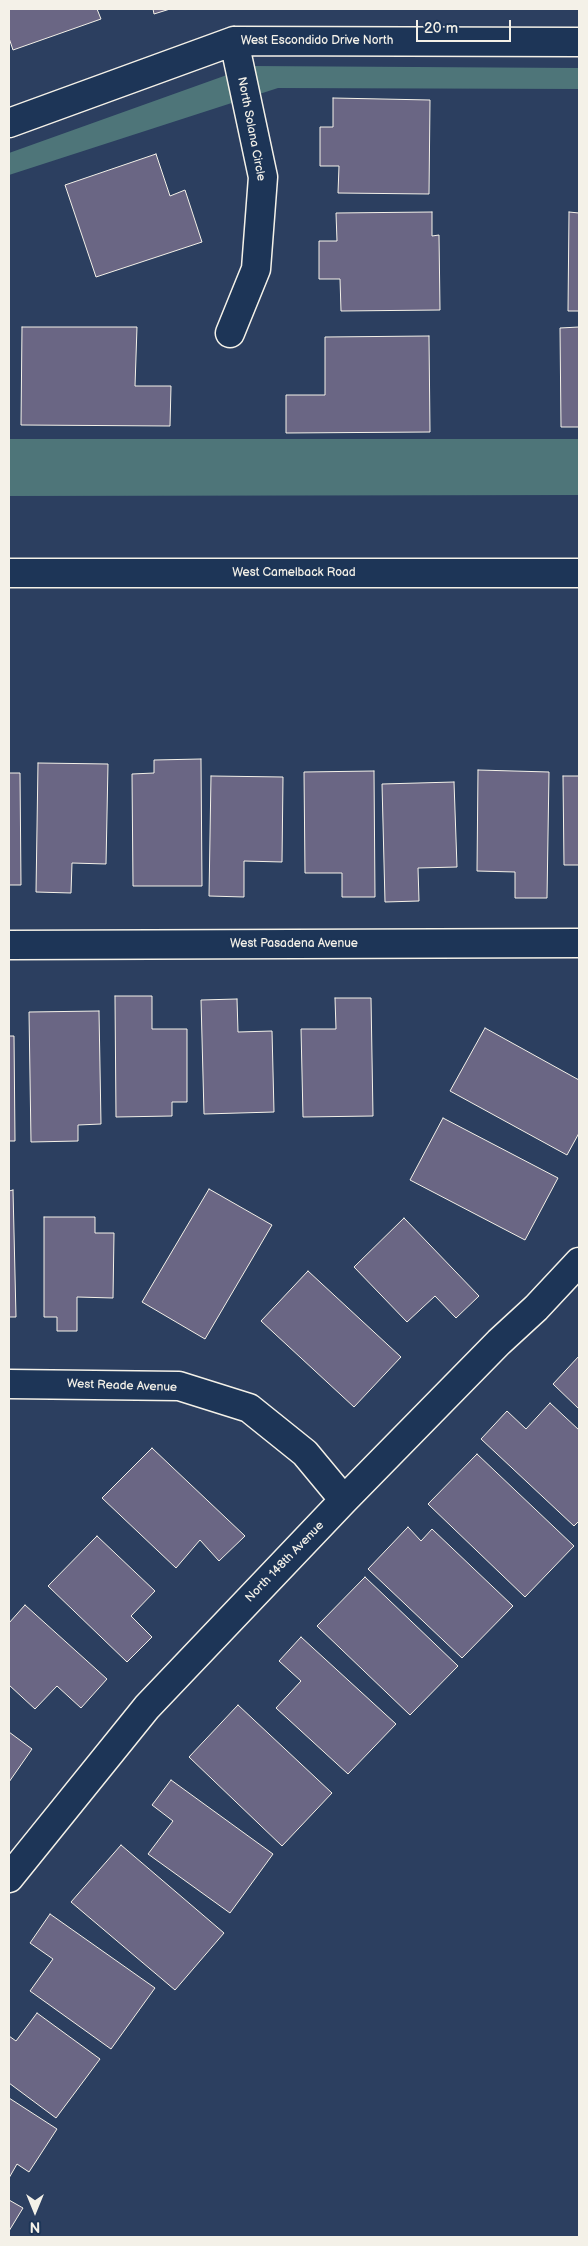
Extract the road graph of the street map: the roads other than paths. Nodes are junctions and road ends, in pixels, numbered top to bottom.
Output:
1 (234, 41) junction
2 (579, 42) edge
3 (9, 123) edge
4 (230, 333) dead end
5 (9, 572) edge
6 (579, 573) edge
7 (579, 943) edge
8 (9, 945) edge
9 (579, 1262) edge
10 (9, 1384) edge
11 (344, 1500) junction
12 (9, 1878) edge

1 - 2 street, West Escondido Drive North
1 - 3 street, West Escondido Drive North
1 - 4 street, North Solana Circle
5 - 6 street, West Camelback Road
7 - 8 street, West Pasadena Avenue
9 - 11 street, North 148th Avenue
10 - 11 street, West Reade Avenue
11 - 12 street, North 148th Avenue

